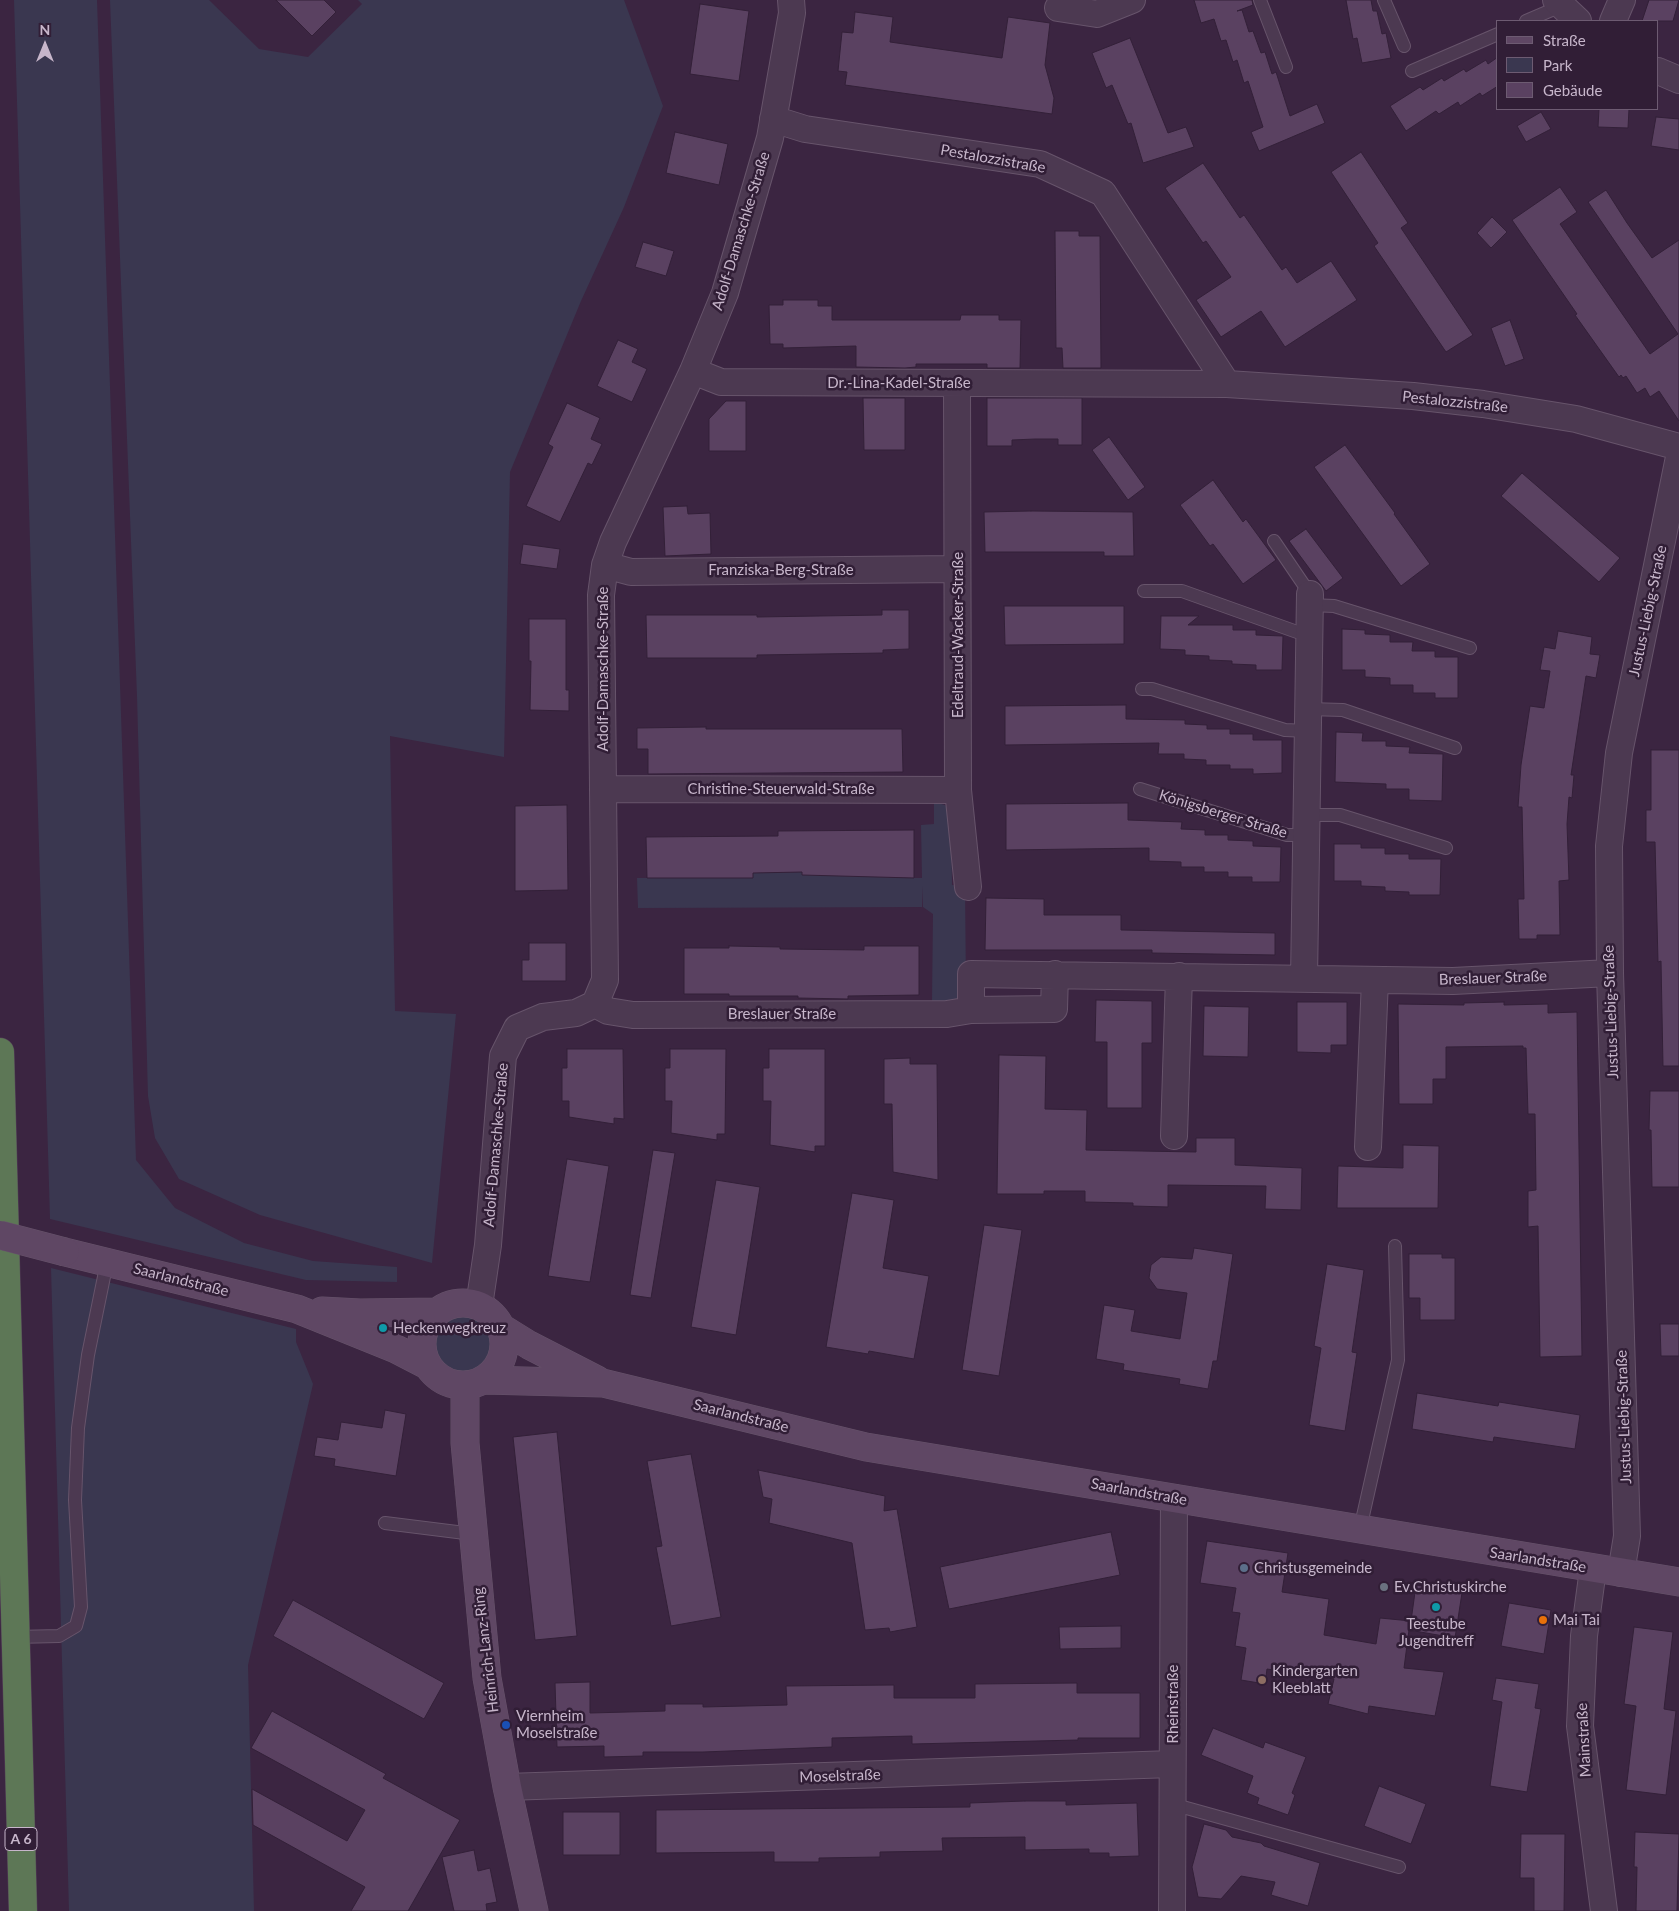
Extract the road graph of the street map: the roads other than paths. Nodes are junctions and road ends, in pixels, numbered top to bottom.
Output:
1 (791, 0) edge
2 (1132, 0) edge
3 (1260, 0) edge
4 (1384, 0) edge
5 (1622, 0) edge
6 (1058, 8) dead end
7 (1565, 9) edge
8 (1529, 20) edge
9 (1613, 20) edge
10 (1496, 35) edge
11 (1404, 46) dead end
12 (1286, 67) dead end
13 (1659, 70) edge
14 (1412, 71) dead end
15 (1679, 80) edge
16 (773, 119) junction
17 (693, 371) junction
18 (958, 383) junction
19 (1108, 384) joint
20 (1227, 384) junction
21 (1679, 447) edge
22 (1679, 457) edge
23 (1274, 541) dead end
24 (605, 565) junction
25 (958, 569) junction
26 (1144, 590) dead end
27 (1310, 599) junction
28 (1309, 632) junction
29 (1470, 648) dead end
30 (1142, 689) dead end
31 (1308, 720) junction
32 (1455, 748) dead end
33 (604, 789) junction
34 (1140, 789) dead end
35 (958, 790) junction
36 (1307, 825) junction
37 (1446, 848) dead end
38 (968, 887) dead end
39 (1610, 973) junction
40 (1054, 974) junction
41 (1179, 976) junction
42 (1304, 979) junction
43 (1375, 980) junction
44 (595, 1004) junction
45 (971, 1010) junction
46 (0, 1052) edge
47 (1174, 1136) dead end
48 (1368, 1147) dead end
49 (0, 1235) edge
50 (1395, 1246) dead end
51 (108, 1262) junction
52 (480, 1306) junction
53 (297, 1309) junction
54 (438, 1312) junction
55 (500, 1327) junction
56 (427, 1365) junction
57 (475, 1383) junction
58 (603, 1383) junction
59 (1174, 1498) junction
60 (386, 1523) dead end
61 (1360, 1529) junction
62 (473, 1534) junction
63 (1593, 1569) junction
64 (1621, 1573) junction
65 (1679, 1582) edge
66 (15, 1637) junction
67 (1172, 1764) junction
68 (507, 1787) junction
69 (1172, 1804) junction
70 (1399, 1867) dead end
71 (23, 1911) edge
72 (534, 1911) edge
73 (1172, 1911) edge
74 (1604, 1911) edge

1 - 16 street, Adolf-Damaschke-Straße
2 - 6 street
3 - 12 lane
4 - 11 lane
5 - 9 street
7 - 8 lane
10 - 14 lane
13 - 15 street
16 - 17 street, Adolf-Damaschke-Straße
16 - 20 street, Pestalozzistraße
17 - 18 street, Dr.-Lina-Kadel-Straße
17 - 24 street, Adolf-Damaschke-Straße
18 - 19 street, Dr.-Lina-Kadel-Straße
18 - 25 street, Edeltraud-Wacker-Straße
19 - 20 street, Pestalozzistraße
20 - 21 street, Pestalozzistraße
22 - 39 street, Justus-Liebig-Straße
23 - 27 lane
24 - 25 street, Franziska-Berg-Straße
24 - 33 street, Adolf-Damaschke-Straße
25 - 35 street, Edeltraud-Wacker-Straße
26 - 28 lane
27 - 28 street, Königsberger Straße
27 - 29 lane
28 - 31 street, Königsberger Straße
30 - 31 lane
31 - 32 lane
31 - 36 street, Königsberger Straße
33 - 35 street, Christine-Steuerwald-Straße
33 - 44 street, Adolf-Damaschke-Straße
34 - 36 lane, Königsberger Straße
35 - 38 street, Edeltraud-Wacker-Straße
36 - 37 lane, Königsberger Straße
36 - 42 street, Königsberger Straße
39 - 43 street, Breslauer Straße
39 - 64 street, Justus-Liebig-Straße
40 - 41 street, Breslauer Straße
40 - 45 street, Breslauer Straße
40 - 45 street, Breslauer Straße
41 - 42 street, Breslauer Straße
41 - 47 street
42 - 43 street, Breslauer Straße
43 - 48 street
44 - 45 street, Breslauer Straße
44 - 52 street, Adolf-Damaschke-Straße
46 - 66 highway, A 6
49 - 51 street, Saarlandstraße, bridge
50 - 61 lane
51 - 53 street, Saarlandstraße
51 - 66 lane
52 - 54 street
52 - 55 street
53 - 54 street, Saarlandstraße
53 - 56 street, Saarlandstraße
54 - 56 street
55 - 57 street
55 - 58 street, Saarlandstraße
56 - 57 street
57 - 58 street, Saarlandstraße
57 - 62 street, Heinrich-Lanz-Ring
58 - 59 street, Saarlandstraße
59 - 61 street, Saarlandstraße
59 - 67 street, Rheinstraße
60 - 62 lane
61 - 63 street, Saarlandstraße
62 - 68 street, Heinrich-Lanz-Ring
63 - 64 street, Saarlandstraße
63 - 74 street, Mainstraße
64 - 65 street, Saarlandstraße
66 - 71 highway, A 6
67 - 68 street, Moselstraße
67 - 69 street, Rheinstraße
68 - 72 street, Heinrich-Lanz-Ring
69 - 70 lane
69 - 73 street, Rheinstraße

